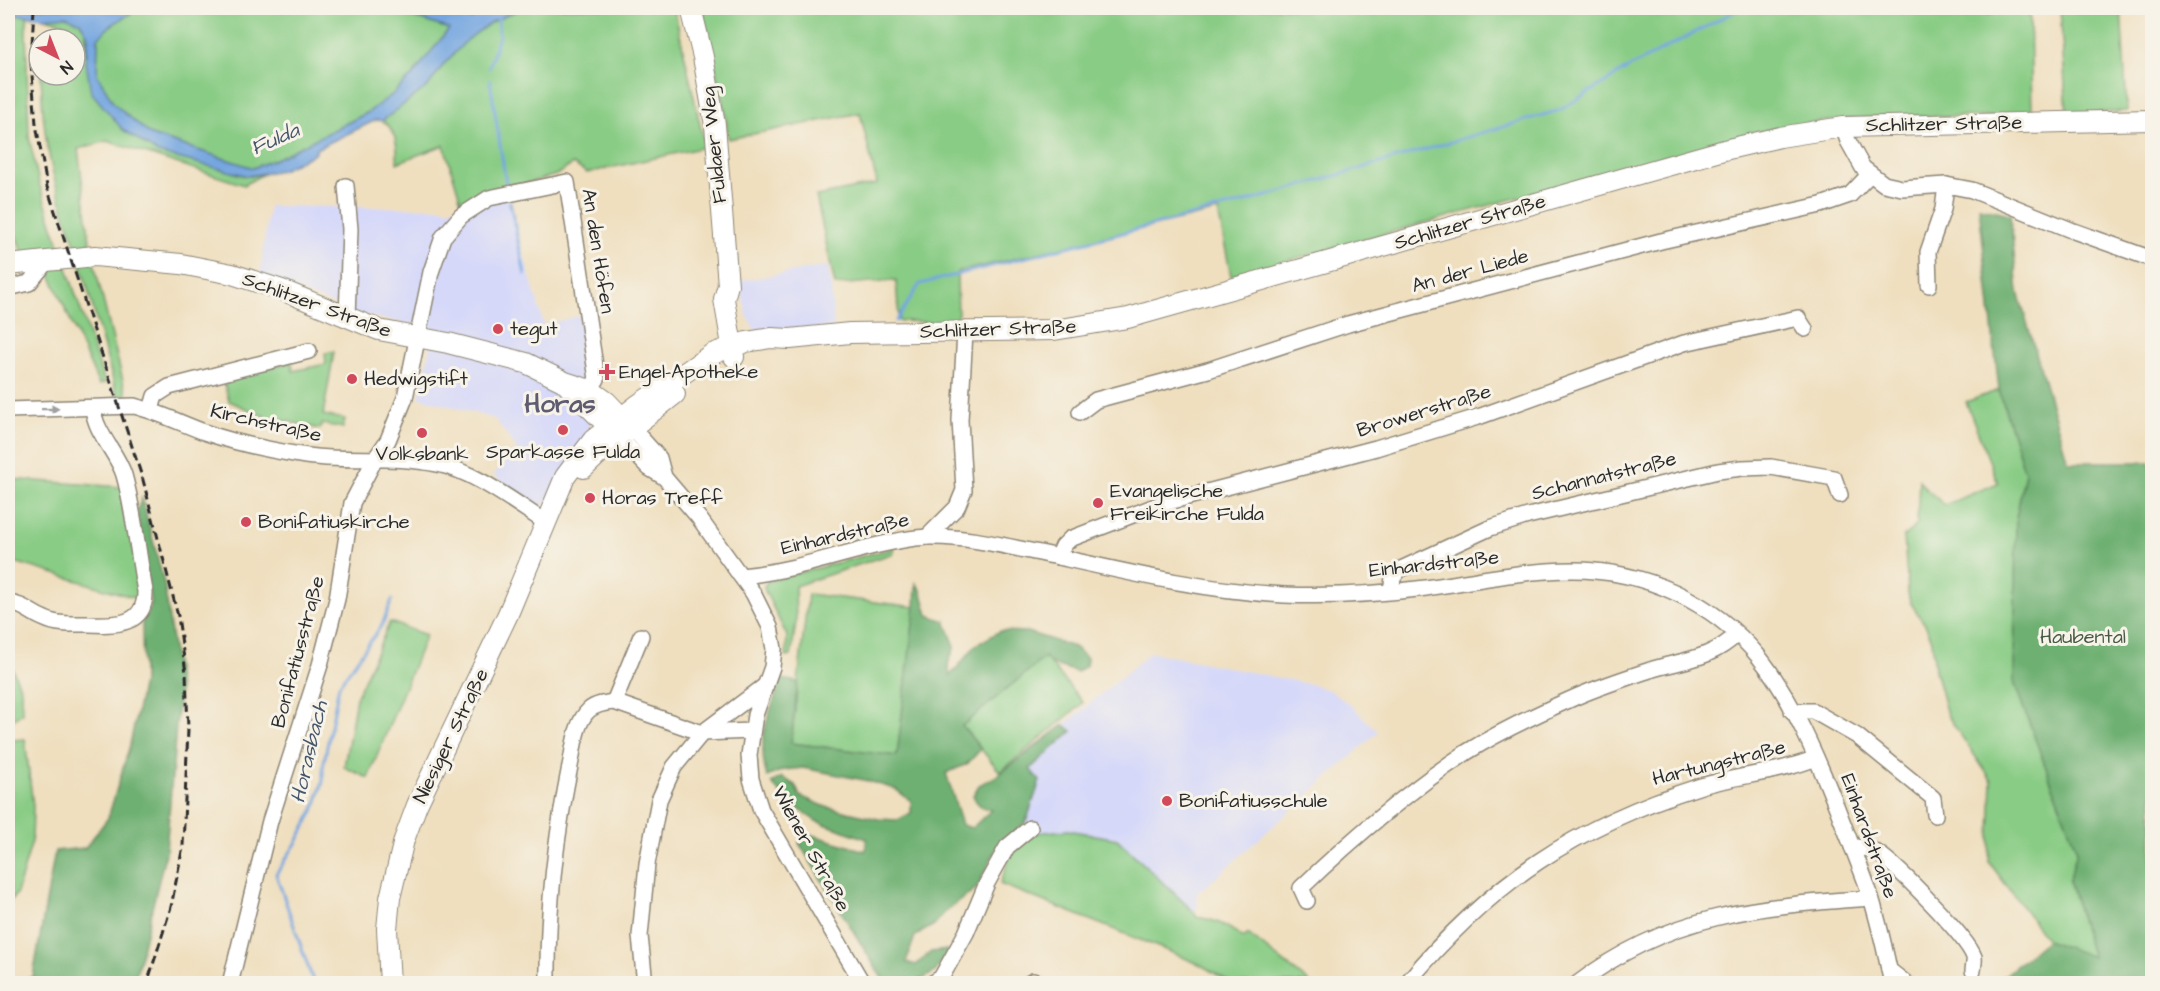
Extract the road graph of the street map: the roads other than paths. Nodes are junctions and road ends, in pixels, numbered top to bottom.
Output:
1 (691, 8) edge
2 (2152, 120) edge
3 (1843, 127) junction
4 (1869, 175) junction
5 (1946, 185) junction
6 (346, 186) dead end
7 (55, 259) junction
8 (2152, 259) edge
9 (8, 266) edge
10 (1929, 285) dead end
11 (8, 288) edge
12 (347, 318) junction
13 (1805, 329) dead end
14 (964, 332) junction
15 (418, 338) junction
16 (740, 349) junction
17 (309, 351) dead end
18 (565, 382) junction
19 (590, 390) junction
20 (93, 408) junction
21 (8, 410) edge
22 (151, 410) junction
23 (1080, 412) dead end
24 (620, 427) junction
25 (375, 459) junction
26 (1840, 495) dead end
27 (546, 522) junction
28 (927, 537) junction
29 (1058, 557) junction
30 (741, 576) junction
31 (1391, 591) junction
32 (8, 603) edge
33 (1737, 634) junction
34 (641, 636) dead end
35 (766, 684) junction
36 (614, 702) junction
37 (1792, 711) junction
38 (752, 731) junction
39 (702, 734) junction
40 (1816, 758) junction
41 (1935, 815) dead end
42 (1030, 828) dead end
43 (1852, 847) junction
44 (1871, 898) junction
45 (1307, 901) dead end
46 (1973, 971) dead end
47 (1890, 977) edge
48 (230, 984) edge
49 (390, 984) edge
50 (548, 984) edge
51 (645, 984) edge
52 (863, 984) edge
53 (931, 984) edge
54 (1028, 984) edge
55 (1042, 984) edge
56 (1406, 984) edge
57 (1577, 984) edge
58 (1907, 984) edge

1 - 16 main road, Fuldaer Weg
2 - 3 main road, Schlitzer Straße
3 - 4 street
3 - 14 main road, Schlitzer Straße
4 - 5 street
4 - 23 street, An der Liede
5 - 8 street
5 - 10 street
6 - 12 street
7 - 9 main road, Schlitzer Straße
7 - 11 street
7 - 12 main road, Schlitzer Straße
12 - 15 main road, Schlitzer Straße
13 - 29 street, Browerstraße
14 - 16 main road, Schlitzer Straße
14 - 28 street
15 - 18 main road, Schlitzer Straße
15 - 19 street, An den Höfen
15 - 25 street, Bonifatiusstraße
16 - 24 main road, Schlitzer Straße
17 - 22 street
18 - 19 main road, Schlitzer Straße
18 - 24 main road, Schlitzer Straße
19 - 24 main road, Schlitzer Straße
21 -> 20 street, Kirchstraße
20 - 22 street, Kirchstraße
20 - 32 street
22 - 25 street, Kirchstraße
24 - 27 main road, Niesiger Straße
24 - 30 street, Wiener Straße
25 - 27 street, Kirchstraße
25 - 48 street, Bonifatiusstraße
26 - 31 street, Schannatstraße
27 - 49 main road, Niesiger Straße
28 - 29 street, Einhardstraße
28 - 30 street, Einhardstraße
29 - 31 street, Einhardstraße
30 - 35 street, Wiener Straße
31 - 33 street, Einhardstraße
33 - 37 street, Einhardstraße
33 - 45 street
34 - 36 street
35 - 38 street, Wiener Straße
35 - 39 street
36 - 39 street
36 - 50 street
37 - 40 street, Einhardstraße
37 - 41 street
38 - 39 street
38 - 52 street, Wiener Straße
39 - 51 street
40 - 43 street, Einhardstraße
40 - 56 street, Hartungstraße
42 - 53 street
43 - 44 street, Einhardstraße
43 - 46 street
44 - 47 street, Einhardstraße
44 - 57 street
47 - 58 street
54 - 55 street

